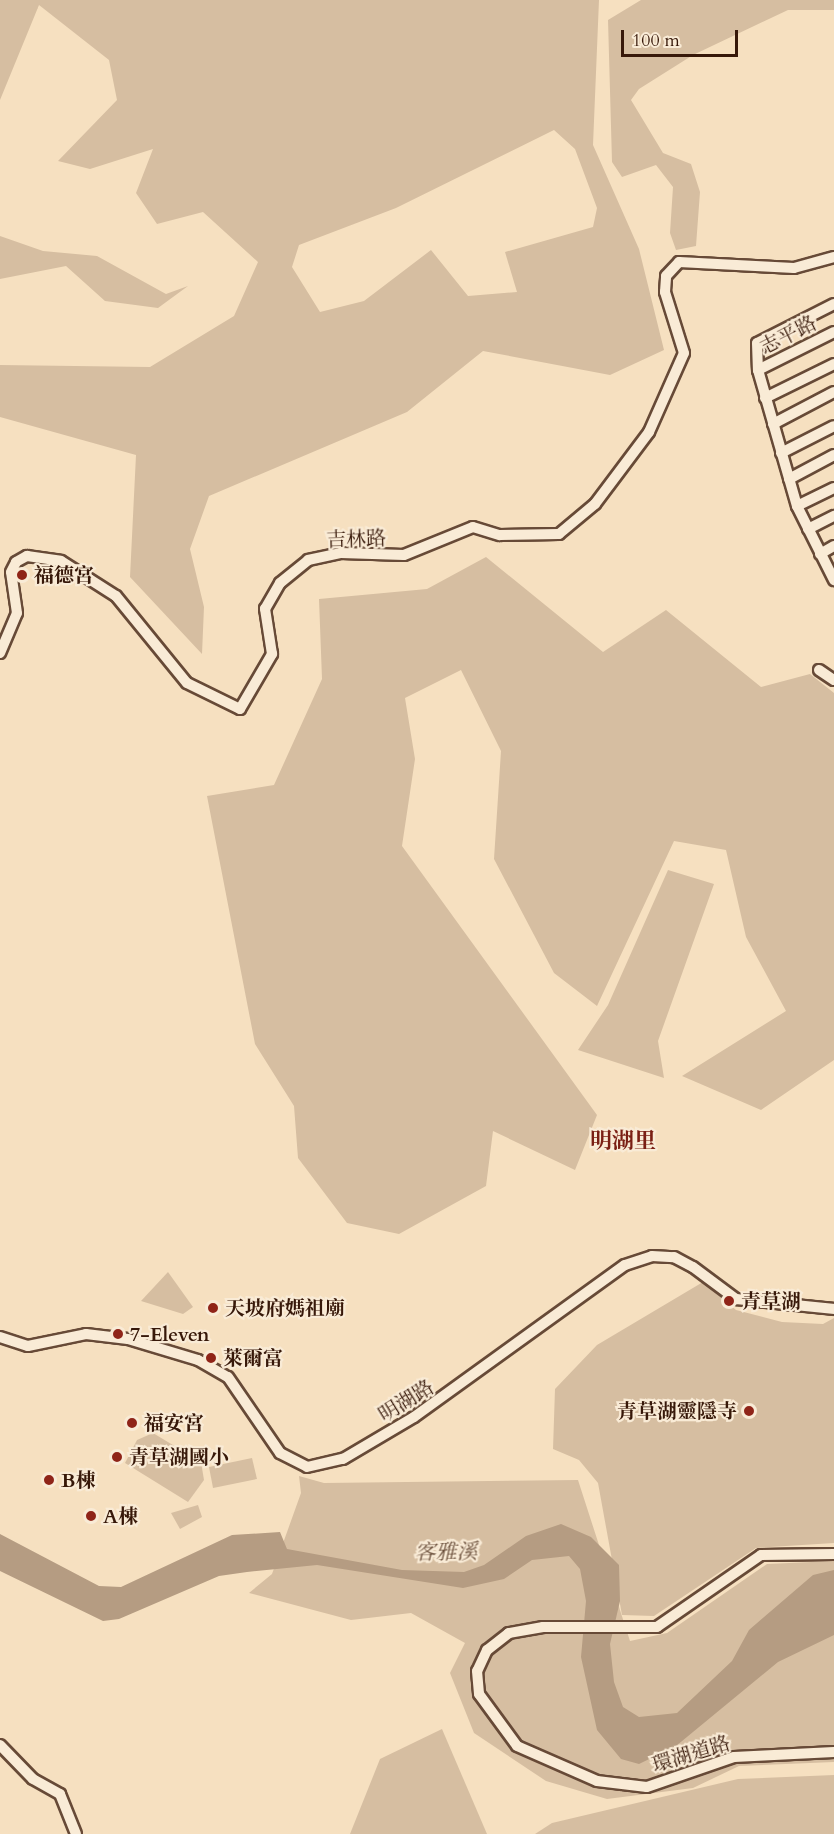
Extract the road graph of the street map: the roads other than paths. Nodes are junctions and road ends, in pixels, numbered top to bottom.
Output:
1 (834, 257) edge
2 (834, 304) edge
3 (834, 332) edge
4 (834, 364) edge
5 (758, 370) junction
6 (834, 392) edge
7 (765, 398) junction
8 (773, 424) junction
9 (834, 426) edge
10 (781, 453) junction
11 (834, 454) edge
12 (789, 478) junction
13 (834, 488) edge
14 (797, 506) junction
15 (834, 516) edge
16 (808, 529) junction
17 (834, 546) edge
18 (820, 554) junction
19 (834, 578) edge
20 (0, 653) edge
21 (819, 670) dead end
22 (834, 680) edge
23 (834, 1309) edge
24 (0, 1337) edge
25 (834, 1554) edge
26 (0, 1745) edge
27 (834, 1752) edge
28 (76, 1834) edge

1 - 20 street, 吉林路
2 - 5 street, 志平路
3 - 5 street, 志平路
4 - 7 street
5 - 7 street, 志平路
6 - 8 street
7 - 8 street, 志平路
8 - 10 street, 志平路
9 - 10 street
10 - 12 street, 志平路
11 - 12 street
12 - 14 street, 志平路
13 - 14 street
14 - 16 street, 志平路
15 - 16 street
16 - 18 street, 志平路
17 - 18 street
18 - 19 street, 志平路
21 - 22 street
23 - 24 street, 明湖路
25 - 27 street, 環湖道路
26 - 28 street

